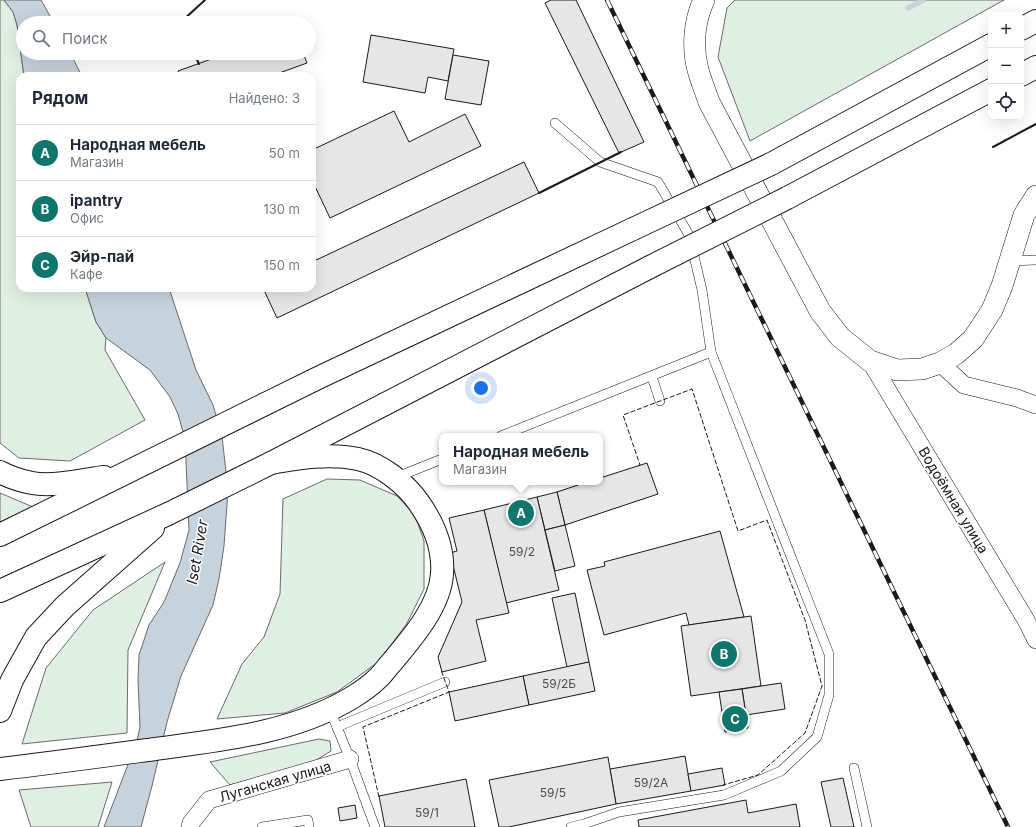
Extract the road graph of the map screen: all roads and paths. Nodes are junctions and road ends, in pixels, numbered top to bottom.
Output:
1 (704, 0) edge
2 (1036, 21) edge
3 (1024, 27) edge
4 (988, 47) edge
5 (1036, 67) edge
6 (1024, 73) edge
7 (988, 92) edge
8 (555, 123) dead end
9 (1036, 196) edge
10 (1036, 260) edge
11 (1009, 261) junction
12 (711, 352) junction
13 (870, 361) junction
14 (940, 364) junction
15 (652, 377) junction
16 (660, 401) dead end
17 (1036, 406) edge
18 (510, 433) edge
19 (439, 461) edge
20 (271, 463) junction
21 (0, 472) edge
22 (124, 474) junction
23 (396, 478) junction
24 (170, 513) junction
25 (0, 535) edge
26 (0, 591) edge
27 (1036, 640) edge
28 (445, 682) dead end
29 (0, 711) edge
30 (334, 718) junction
31 (350, 759) junction
32 (854, 768) dead end
33 (0, 769) edge
34 (190, 827) edge
35 (262, 827) edge
36 (309, 827) edge
37 (375, 827) edge
38 (571, 827) edge
39 (867, 827) edge

1 - 13 street
2 - 3 main road
4 - 22 main road, bridge
5 - 6 main road
7 - 20 main road, bridge
8 - 12 lane
9 - 11 street
10 - 11 lane
11 - 14 street
12 - 15 lane
12 - 38 lane
13 - 14 street
13 - 27 street, Водоёмная улица
14 - 17 street
15 - 16 lane
15 - 18 lane
19 - 23 lane
20 - 23 main road
20 - 24 main road
21 - 22 main road
22 - 25 main road
23 - 30 main road
24 - 26 main road
24 - 29 main road
28 - 30 lane
30 - 31 lane
30 - 33 main road
31 - 34 street, Луганская улица
31 - 37 lane
32 - 39 lane
35 - 36 lane

